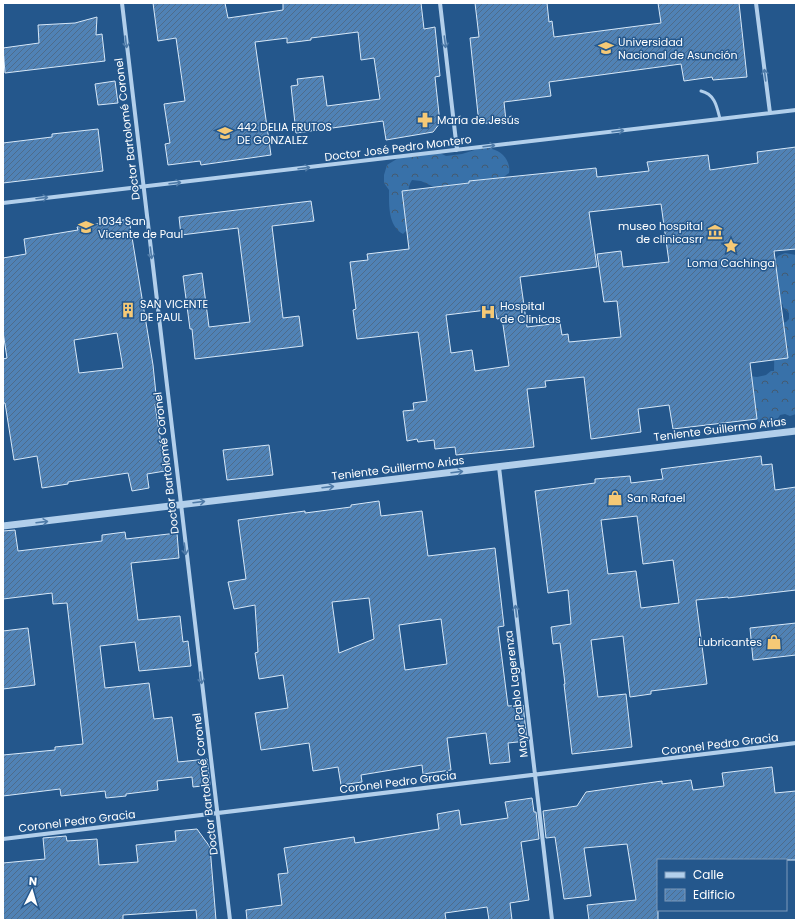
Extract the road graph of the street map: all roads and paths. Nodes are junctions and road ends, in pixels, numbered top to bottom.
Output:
1 (122, 3) edge
2 (440, 3) edge
3 (756, 3) edge
4 (701, 91) dead end
5 (796, 110) edge
6 (770, 113) junction
7 (720, 119) junction
8 (457, 150) junction
9 (143, 186) junction
10 (3, 203) edge
11 (796, 430) edge
12 (499, 467) junction
13 (180, 505) junction
14 (3, 526) edge
15 (796, 744) edge
16 (535, 775) junction
17 (217, 814) junction
18 (3, 840) edge
19 (230, 920) edge
20 (552, 920) edge

1 -> 9 street, Doctor Bartolomé Coronel
2 -> 8 street
6 -> 3 street
4 - 7 lane
5 - 6 street, Doctor José Pedro Montero
6 - 7 street, Doctor José Pedro Montero
8 -> 7 street, Doctor José Pedro Montero
9 -> 8 street, Doctor José Pedro Montero
10 -> 9 street, Doctor José Pedro Montero
9 -> 13 street, Doctor Bartolomé Coronel
11 - 12 street, Teniente Guillermo Arias
13 -> 12 street, Teniente Guillermo Arias
16 -> 12 street, Mayor Pablo Lagerenza
14 -> 13 street, Teniente Guillermo Arias
13 -> 17 street, Doctor Bartolomé Coronel
15 - 16 street, Coronel Pedro Gracia
16 - 17 street, Coronel Pedro Gracia
16 - 20 street, Mayor Pablo Lagerenza
17 - 18 street, Coronel Pedro Gracia
17 - 19 street, Doctor Bartolomé Coronel

